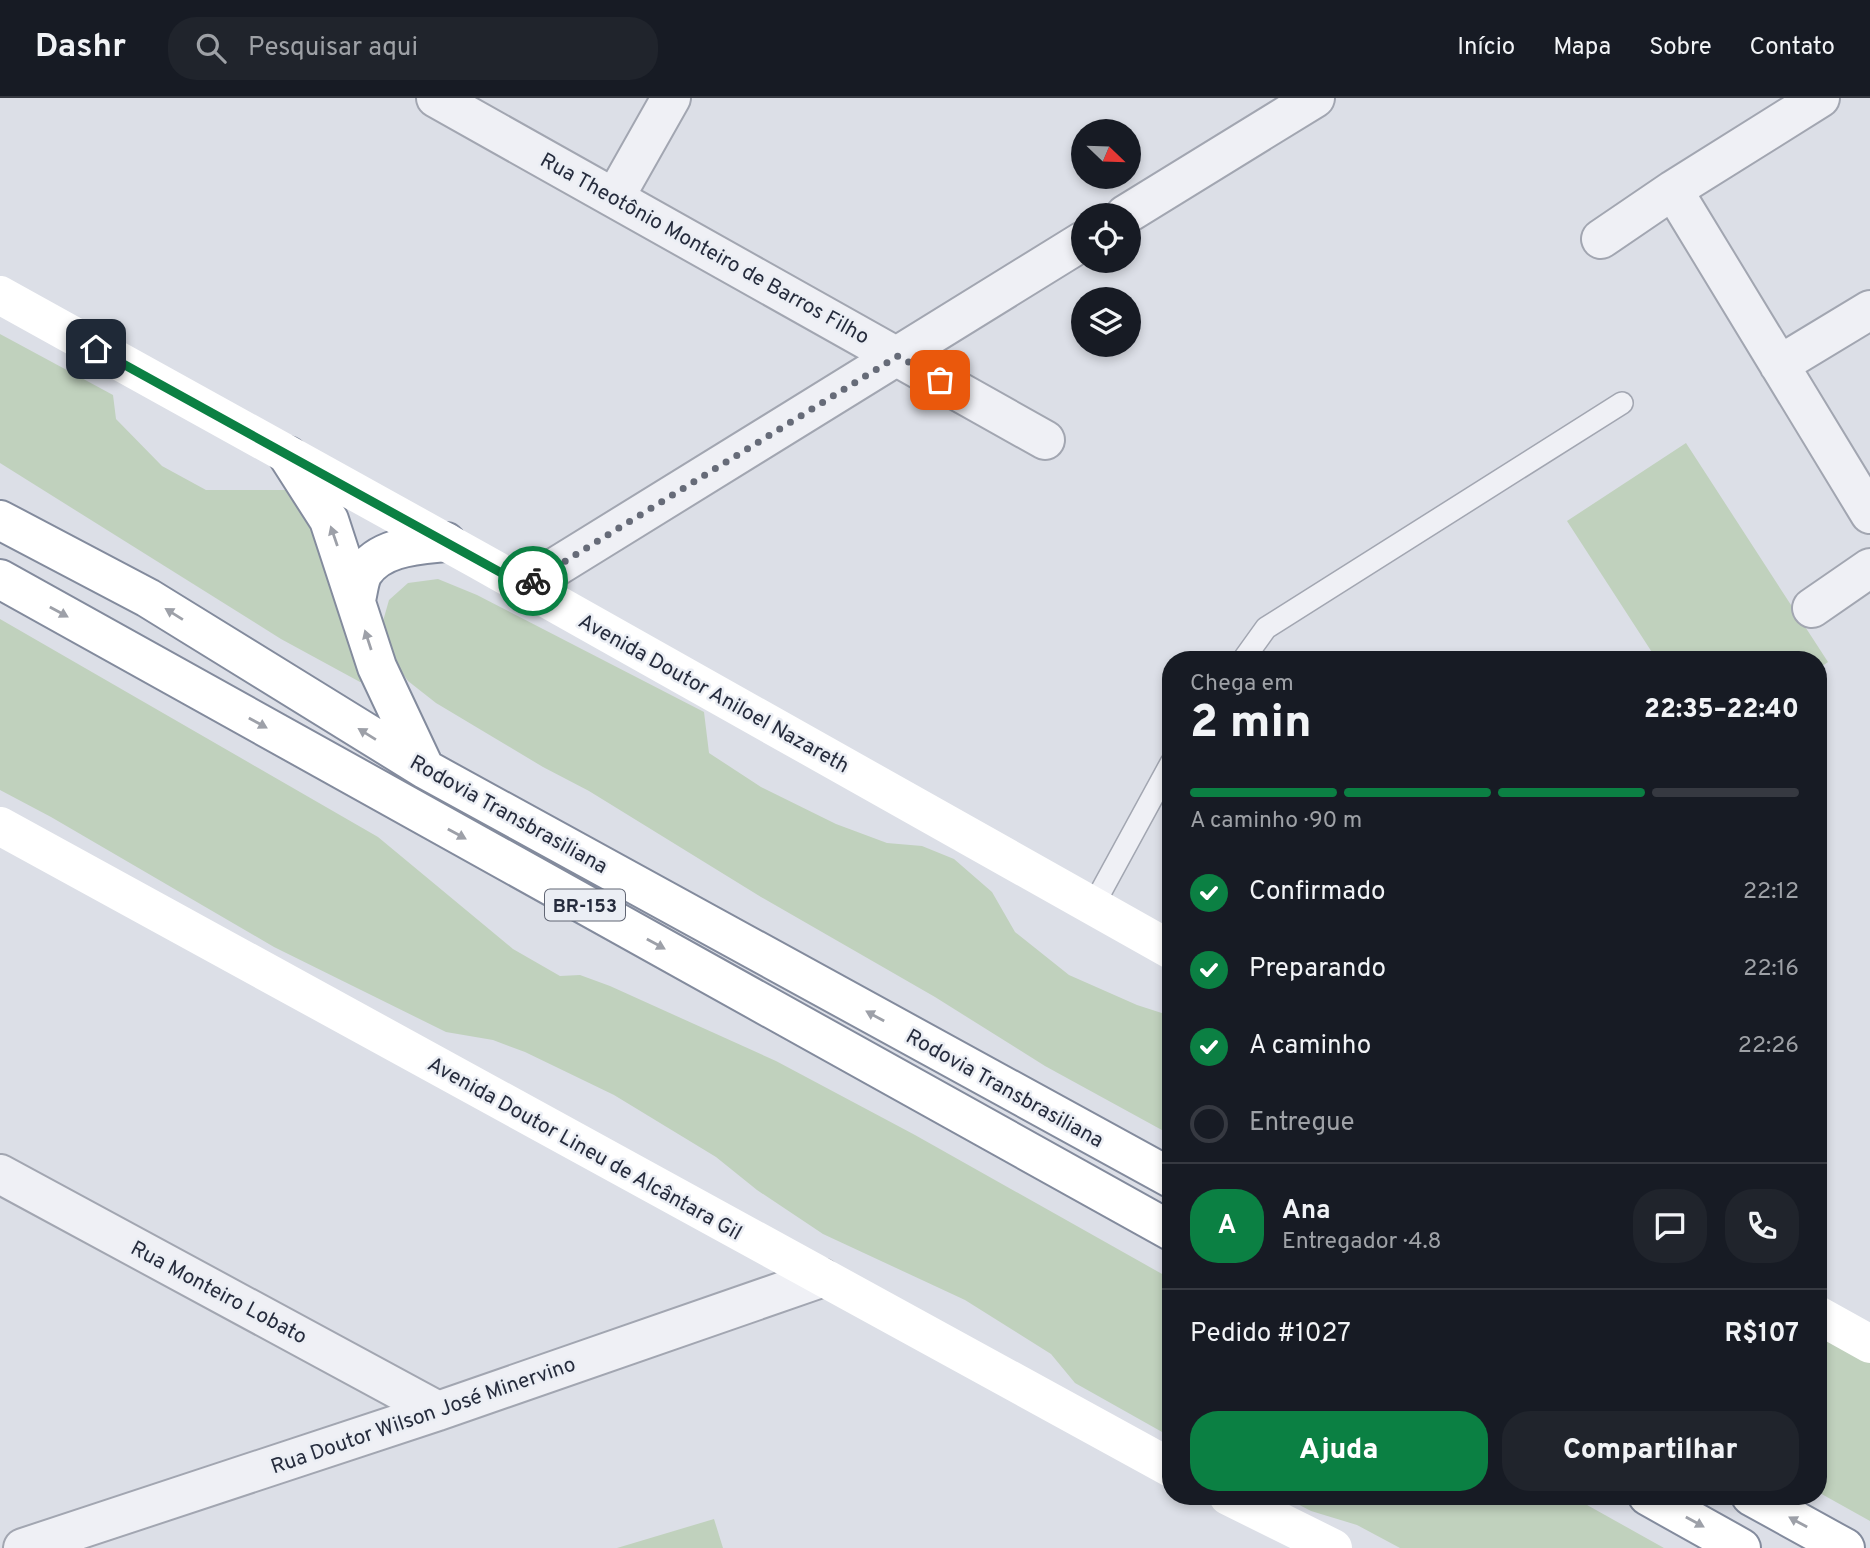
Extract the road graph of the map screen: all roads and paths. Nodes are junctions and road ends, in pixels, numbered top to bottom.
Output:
1 (436, 98) edge
2 (671, 98) edge
3 (1314, 98) edge
4 (1820, 98) edge
5 (1673, 190) junction
6 (615, 197) junction
7 (1141, 205) edge
8 (1601, 239) dead end
9 (1071, 248) edge
10 (0, 295) edge
11 (1870, 310) edge
12 (898, 356) junction
13 (1779, 365) junction
14 (1622, 403) dead end
15 (1045, 440) dead end
16 (288, 456) junction
17 (1870, 514) edge
18 (0, 520) edge
19 (446, 542) junction
20 (1870, 568) edge
21 (0, 579) edge
22 (525, 586) junction
23 (356, 600) junction
24 (1812, 608) dead end
25 (1249, 651) edge
26 (425, 769) junction
27 (1162, 780) edge
28 (0, 826) edge
29 (1093, 906) junction
30 (1162, 945) edge
31 (1162, 1173) edge
32 (0, 1174) edge
33 (1162, 1226) edge
34 (821, 1278) junction
35 (1827, 1320) edge
36 (1870, 1344) edge
37 (438, 1412) junction
38 (1162, 1463) edge
39 (1246, 1505) edge
40 (1664, 1505) edge
41 (1767, 1505) edge
42 (23, 1548) edge
43 (1334, 1548) edge
44 (1741, 1548) edge
45 (1845, 1548) edge

1 - 6 street, Rua Theotônio Monteiro de Barros Filho
2 - 6 street
3 - 7 street
4 - 5 street
5 - 8 street
5 - 13 street
6 - 12 street, Rua Theotônio Monteiro de Barros Filho
9 - 12 street
10 - 16 main road, Avenida Doutor Aniloel Nazareth
11 - 13 street
12 - 15 street, Rua Theotônio Monteiro de Barros Filho
12 - 22 street
13 - 17 street
14 - 25 lane
16 - 19 main road, Avenida Doutor Aniloel Nazareth
23 -> 16 main road
26 -> 18 main road, Rodovia Transbrasiliana / BR-153
19 - 22 main road, Avenida Doutor Aniloel Nazareth
19 - 23 main road
20 - 24 street
21 -> 33 main road, Rodovia Transbrasiliana / BR-153
22 - 29 main road, Avenida Doutor Aniloel Nazareth
26 -> 23 main road
31 -> 26 main road, Rodovia Transbrasiliana / BR-153
27 - 29 lane
28 - 34 main road, Avenida Doutor Lineu de Alcântara Gil
29 - 30 main road, Avenida Doutor Aniloel Nazareth
32 - 37 street, Rua Monteiro Lobato
34 - 37 street, Rua Doutor Wilson José Minervino
34 - 38 main road, Avenida Doutor Lineu de Alcântara Gil
35 - 36 main road
37 - 42 street, Rua Doutor Wilson José Minervino
39 - 43 main road
40 -> 44 main road
45 -> 41 main road

